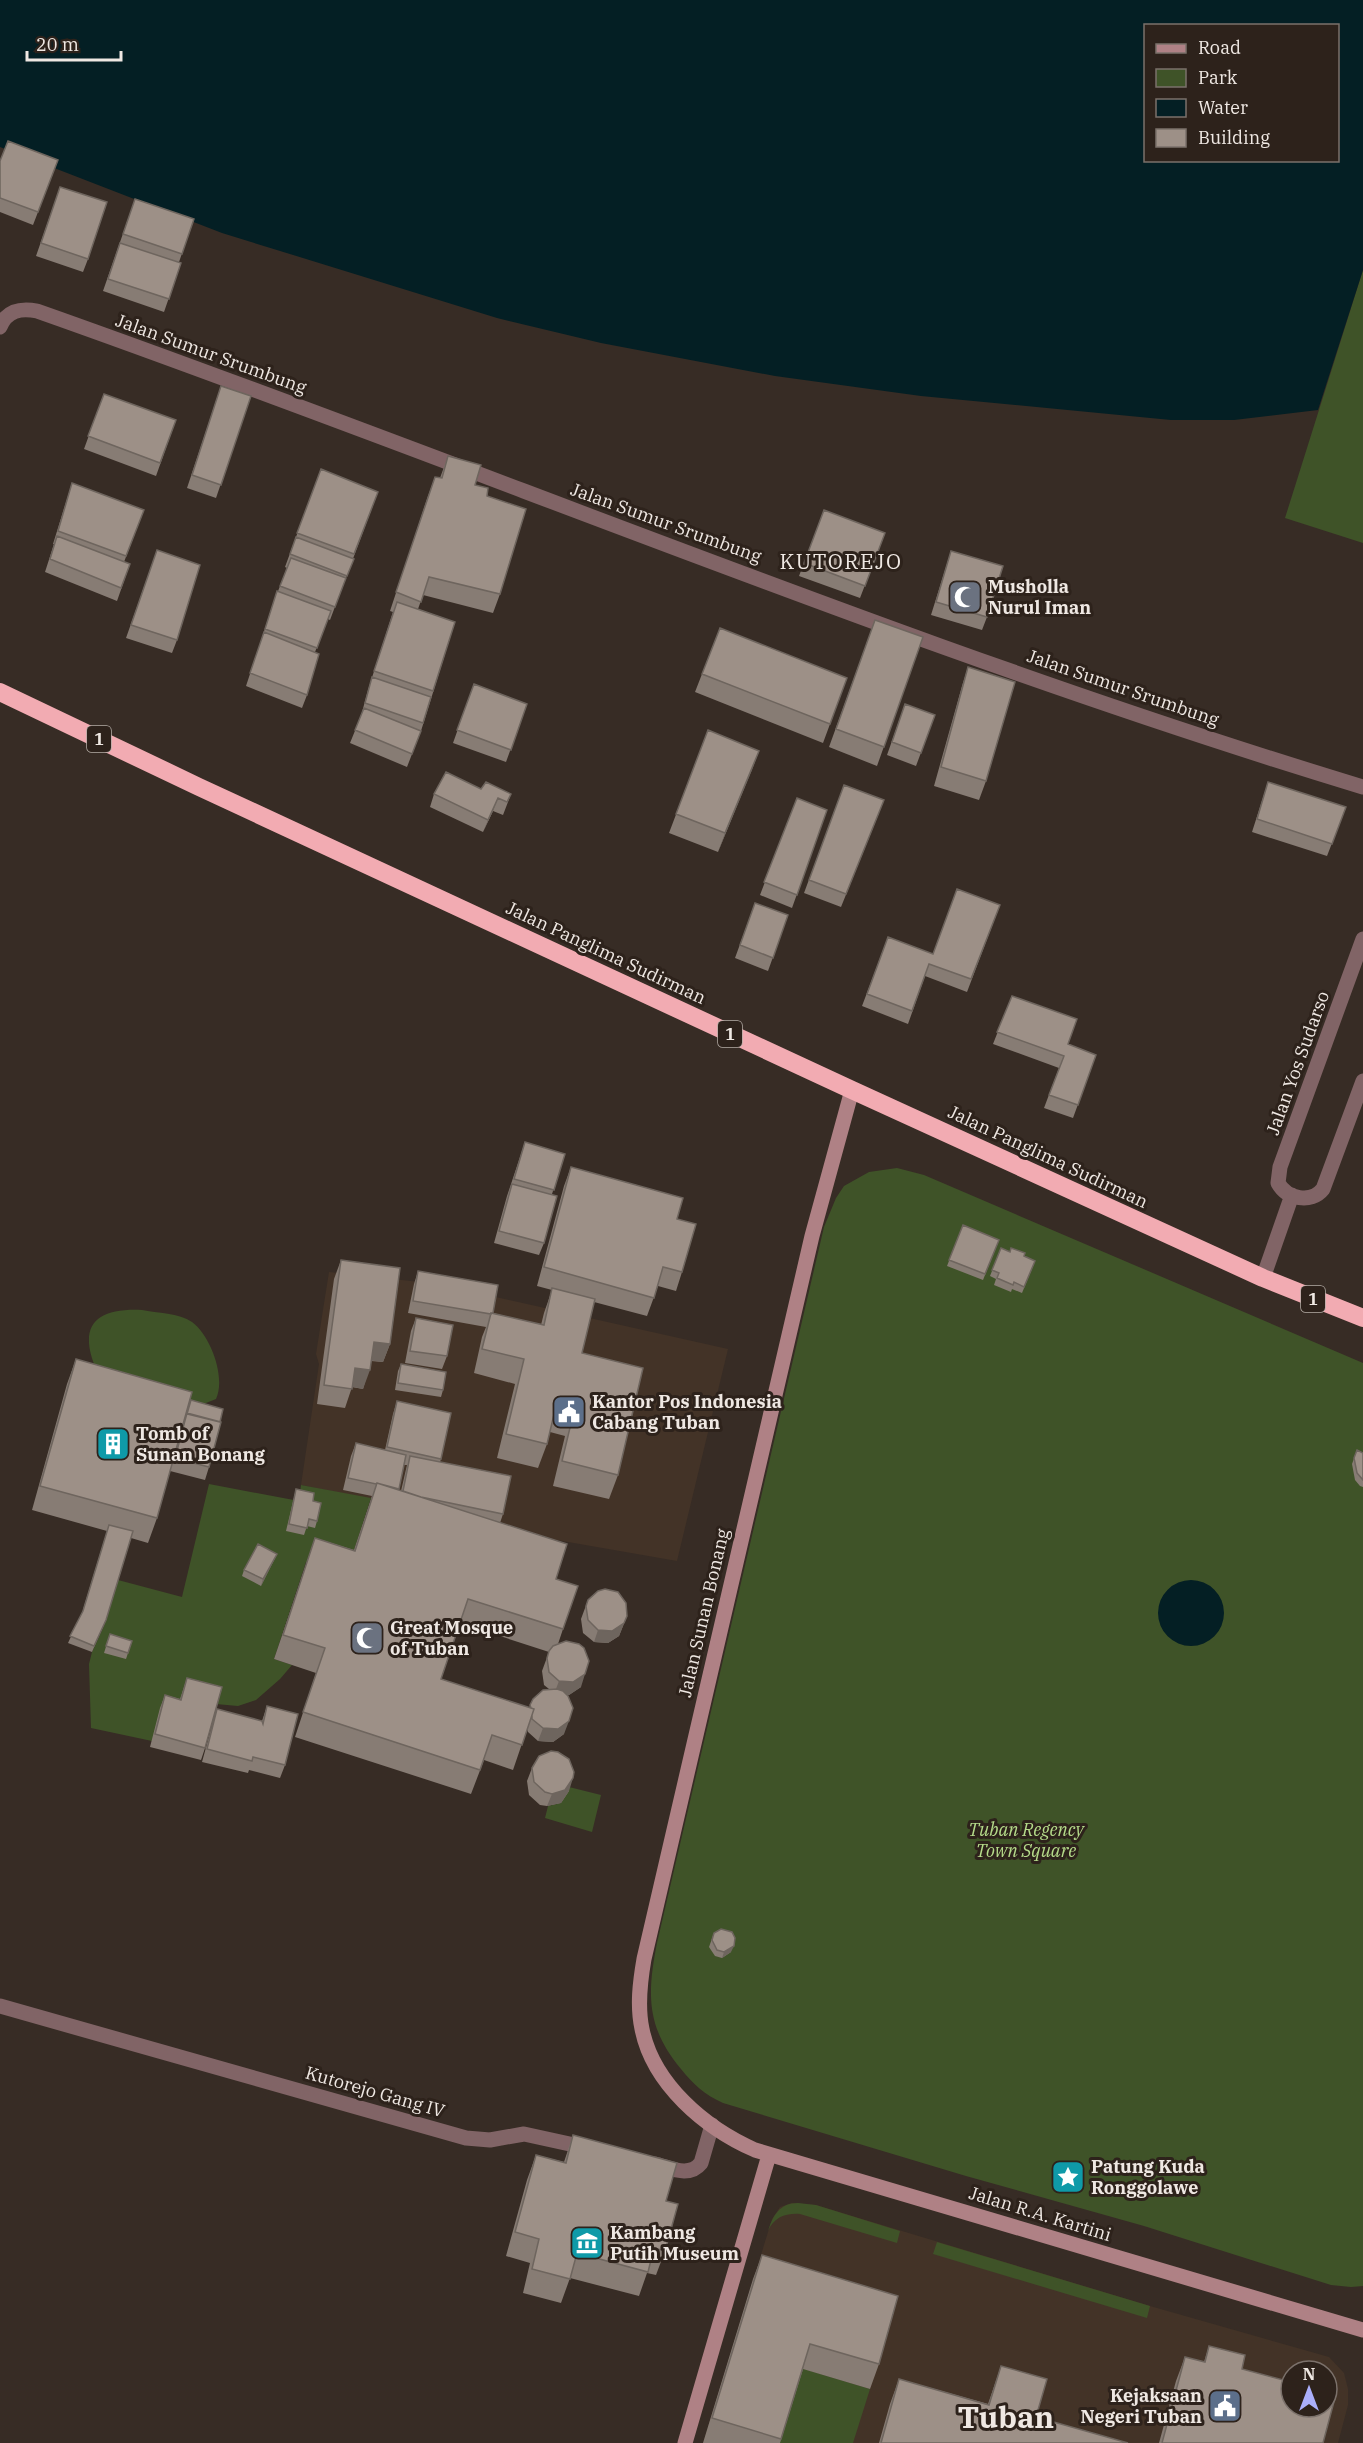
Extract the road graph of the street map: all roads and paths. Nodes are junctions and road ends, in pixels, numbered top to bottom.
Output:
1 (0, 327) edge
2 (0, 692) edge
3 (1363, 787) edge
4 (1363, 939) edge
5 (1357, 978) edge
6 (1363, 1081) edge
7 (852, 1090) junction
8 (1292, 1195) junction
9 (1263, 1278) junction
10 (1363, 1318) edge
11 (0, 2006) edge
12 (712, 2125) junction
13 (598, 2150) edge
14 (769, 2155) junction
15 (643, 2161) edge
16 (1363, 2330) edge
17 (685, 2443) edge

1 - 3 street, Jalan Sumur Srumbung
2 - 7 highway, Jalan Panglima Sudirman / 1
4 - 5 street, Jalan Yos Sudarso
5 - 8 street, Jalan Yos Sudarso
6 - 8 street
7 - 9 highway, Jalan Panglima Sudirman / 1
7 - 12 street, Jalan Sunan Bonang
8 - 9 street
9 - 10 highway, Jalan Panglima Sudirman / 1
11 - 13 street, Kutorejo Gang IV
12 - 14 street, Jalan R.A. Kartini
12 - 15 street
14 - 16 street, Jalan R.A. Kartini
14 - 17 street

